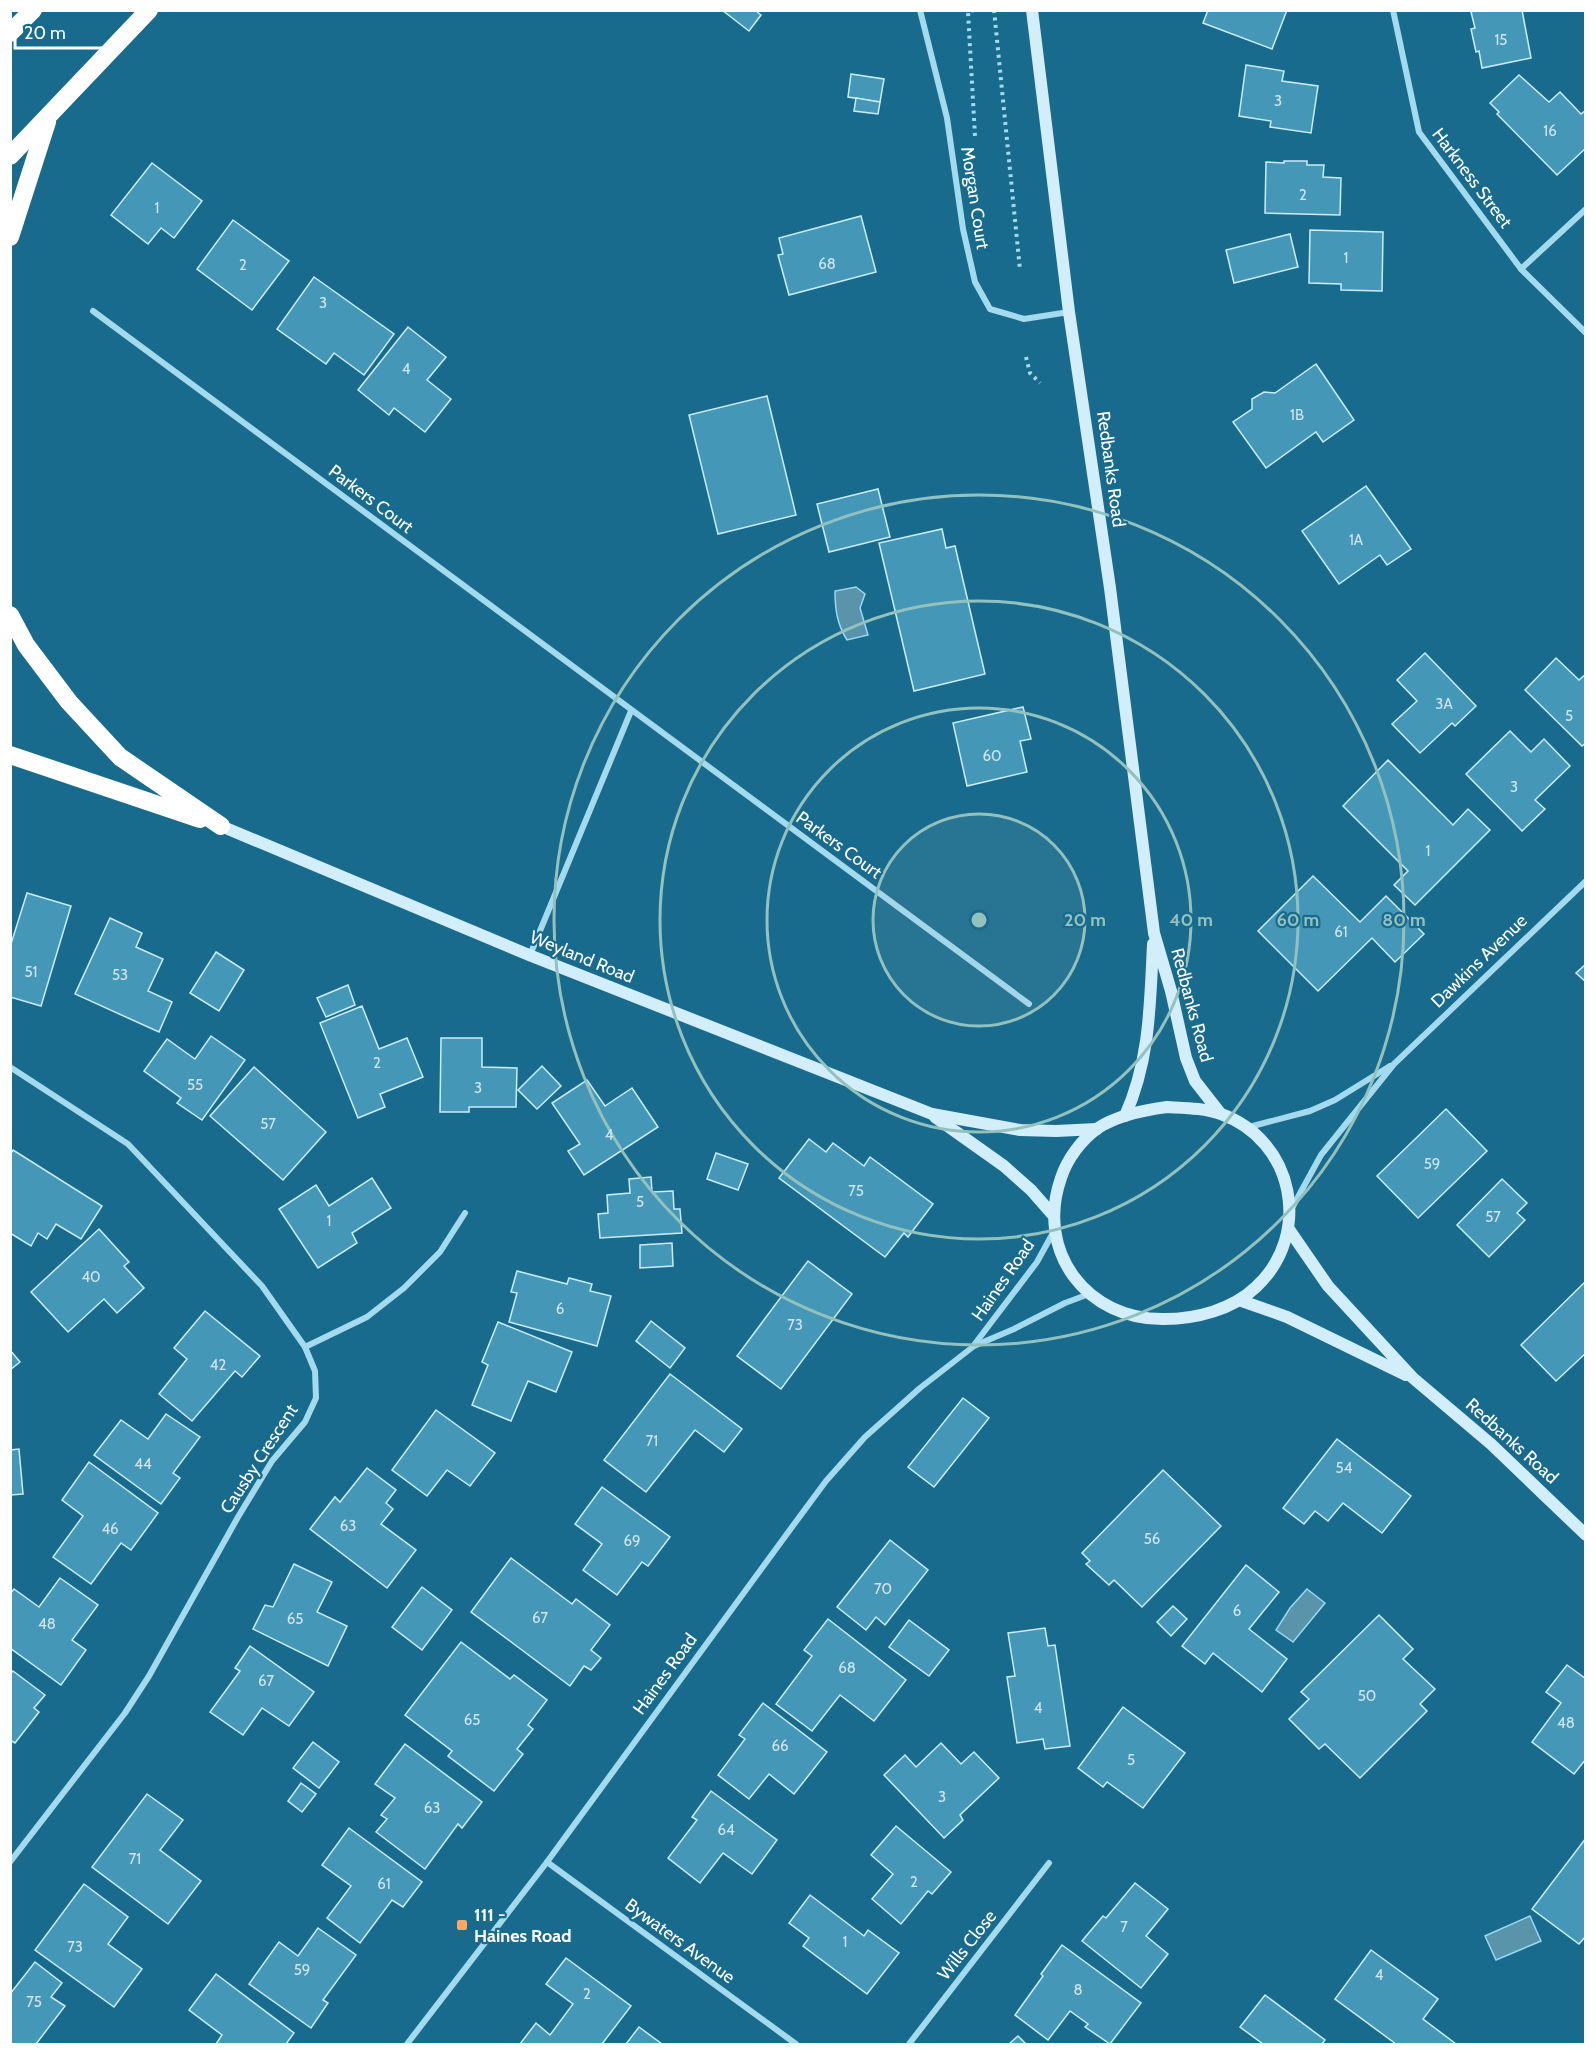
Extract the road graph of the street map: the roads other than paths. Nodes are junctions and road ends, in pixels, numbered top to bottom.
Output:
1 (33, 10) edge
2 (149, 10) edge
3 (920, 10) edge
4 (1032, 10) edge
5 (1393, 10) edge
6 (10, 33) edge
7 (48, 118) junction
8 (10, 156) edge
9 (1586, 209) edge
10 (10, 237) edge
11 (1521, 268) junction
12 (93, 311) dead end
13 (1069, 312) junction
14 (1586, 333) edge
15 (10, 615) edge
16 (631, 711) junction
17 (10, 755) edge
18 (222, 826) junction
19 (1586, 881) edge
20 (1154, 933) junction
21 (529, 955) junction
22 (1029, 1004) dead end
23 (1394, 1064) junction
24 (10, 1067) edge
25 (1220, 1113) junction
26 (932, 1114) junction
27 (1125, 1116) junction
28 (1249, 1127) junction
29 (1098, 1129) junction
30 (1290, 1212) junction
31 (465, 1213) dead end
32 (1053, 1215) junction
33 (1288, 1228) junction
34 (1054, 1230) junction
35 (1089, 1294) junction
36 (1239, 1300) junction
37 (974, 1346) junction
38 (305, 1347) junction
39 (1413, 1378) junction
40 (1586, 1535) edge
41 (10, 1862) edge
42 (547, 1862) junction
43 (1049, 1863) dead end
44 (407, 2044) edge
45 (796, 2044) edge
46 (909, 2044) edge

1 - 6 highway
2 - 7 highway
3 - 13 street, Morgan Court
4 - 13 main road, Redbanks Road
5 - 11 street, Harkness Street
7 - 8 highway
7 - 10 highway
9 - 11 street
11 - 14 street, Harkness Street
12 - 16 street, Parkers Court
13 - 20 main road, Redbanks Road
15 - 18 highway
16 - 21 street
16 - 22 street, Parkers Court
17 - 18 highway
18 - 21 main road, Weyland Road
19 - 23 street, Dawkins Avenue
20 - 25 main road, Redbanks Road
20 - 27 main road, Redbanks Road
21 - 26 main road, Weyland Road
23 - 28 street, Dawkins Avenue
23 - 30 street, Dawkins Avenue
24 - 38 street, Causby Crescent
25 - 27 main road
25 - 28 main road
26 - 29 main road, Weyland Road
26 - 32 main road, Weyland Road
27 - 29 main road
28 - 30 main road
29 - 32 main road
30 - 33 main road
31 - 38 street
32 - 34 main road
33 - 36 main road
33 - 39 main road, Redbanks Road
34 - 35 main road
34 - 37 street, Haines Road
35 - 36 main road
35 - 37 street, Haines Road
36 - 39 main road, Redbanks Road
37 - 42 street, Haines Road
38 - 41 street, Causby Crescent
39 - 40 main road, Redbanks Road
42 - 44 street, Haines Road
42 - 45 street, Bywaters Avenue
43 - 46 street, Wills Close

